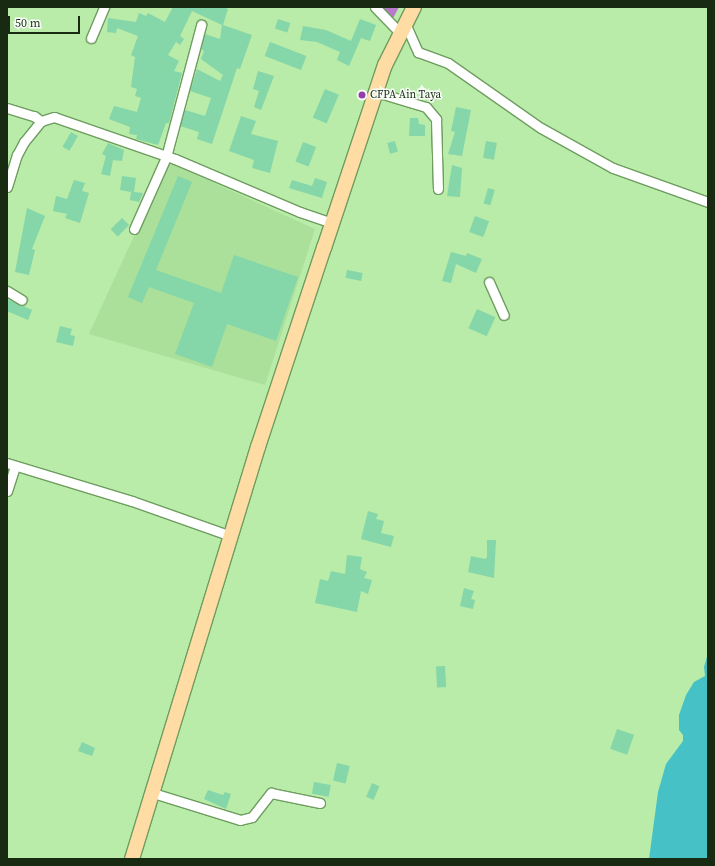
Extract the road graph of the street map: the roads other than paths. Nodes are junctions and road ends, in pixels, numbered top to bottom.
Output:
1 (104, 7) edge
2 (375, 7) edge
3 (414, 7) edge
4 (202, 25) dead end
5 (403, 28) junction
6 (91, 38) dead end
7 (376, 92) junction
8 (7, 108) edge
9 (41, 121) junction
10 (166, 157) junction
11 (7, 187) edge
12 (438, 189) dead end
13 (708, 202) edge
14 (332, 223) junction
15 (134, 229) dead end
16 (489, 282) dead end
17 (7, 291) edge
18 (22, 300) dead end
19 (504, 315) dead end
20 (11, 465) edge
21 (7, 491) edge
22 (231, 536) junction
23 (153, 793) junction
24 (320, 803) dead end
25 (132, 859) edge

1 - 6 street
2 - 5 street
3 - 5 main road
4 - 10 street
5 - 7 main road
5 - 13 street
7 - 12 street
7 - 14 main road
8 - 9 street
9 - 10 street
9 - 11 street
10 - 14 street
10 - 15 street
14 - 22 main road
16 - 19 street
17 - 18 street
20 - 21 street
20 - 22 street
22 - 23 main road
23 - 24 street
23 - 25 main road

